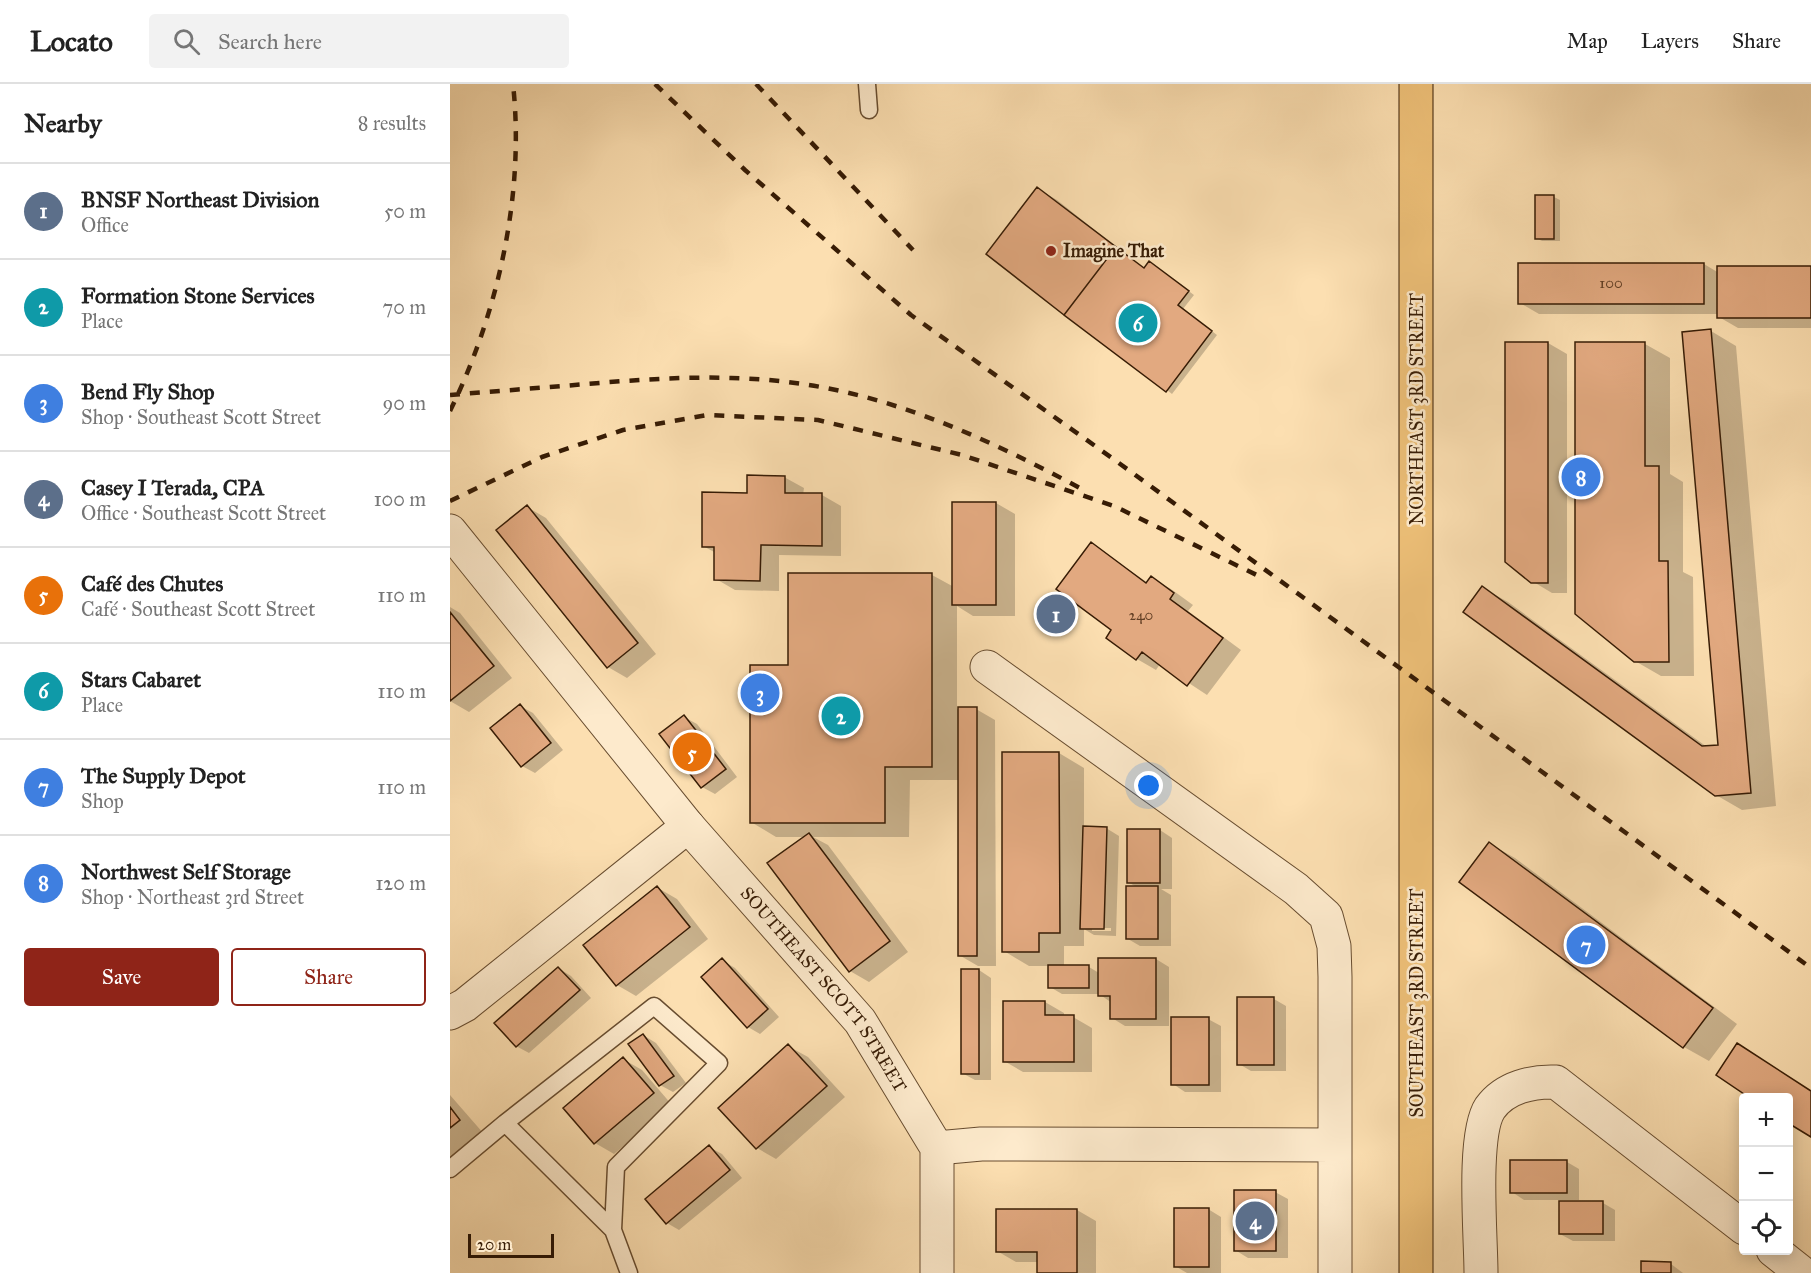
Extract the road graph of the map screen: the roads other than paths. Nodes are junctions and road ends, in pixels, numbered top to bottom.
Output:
1 (867, 84) edge
2 (1416, 84) edge
3 (870, 111) dead end
4 (450, 531) edge
5 (987, 667) dead end
6 (1417, 733) joint
7 (688, 826) junction
8 (450, 1013) edge
9 (505, 1123) junction
10 (1334, 1145) junction
11 (937, 1149) junction
12 (450, 1169) edge
13 (1739, 1225) edge
14 (613, 1230) junction
15 (1778, 1255) edge
16 (629, 1273) edge
17 (937, 1273) edge
18 (1335, 1273) edge
19 (1416, 1273) edge
20 (1481, 1273) edge
21 (1802, 1273) edge

1 - 3 lane
2 - 6 main road, NORTHEAST 3RD STREET
4 - 7 street, SOUTHEAST SCOTT STREET
5 - 10 street
6 - 19 main road, SOUTHEAST 3RD STREET
7 - 8 street
7 - 11 street, SOUTHEAST SCOTT STREET
9 - 12 lane
9 - 14 lane
9 - 14 lane
10 - 11 street
10 - 18 street
11 - 17 street
13 - 20 street
14 - 16 lane
15 - 21 street

